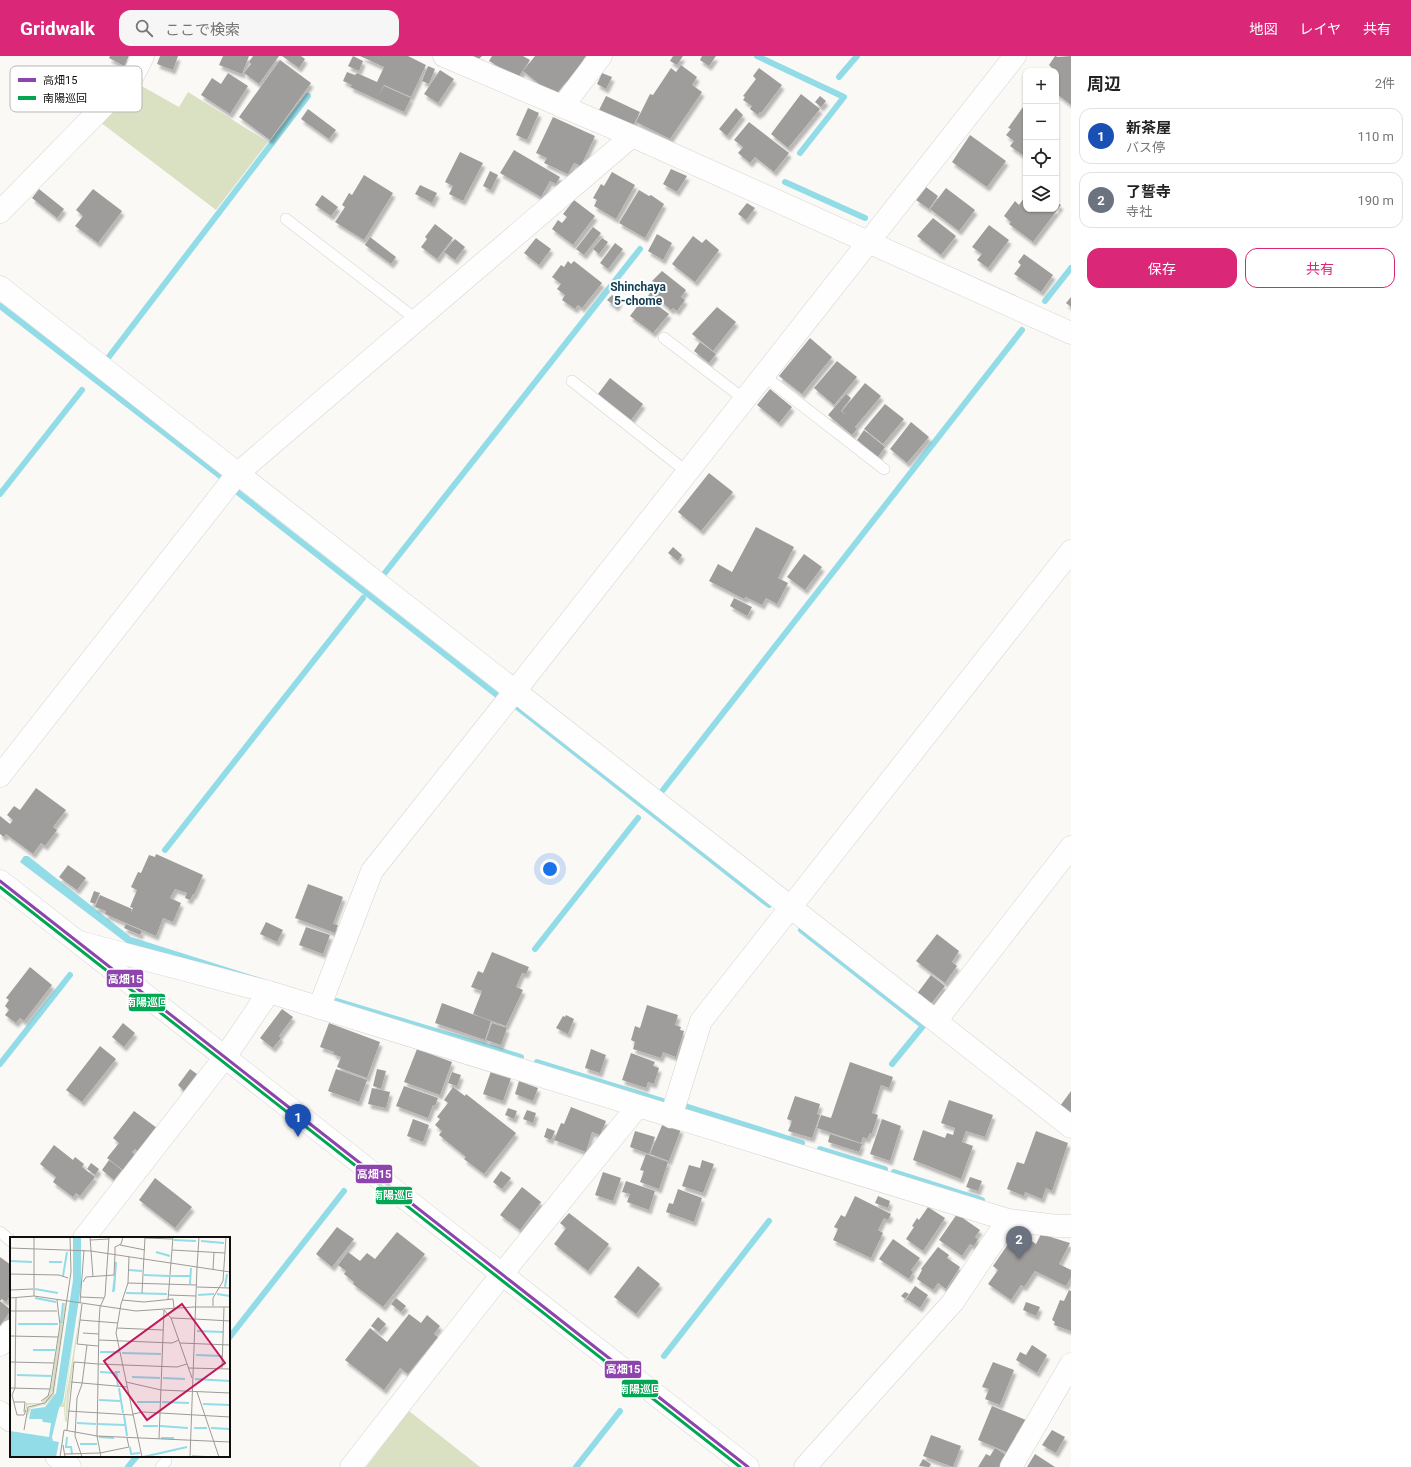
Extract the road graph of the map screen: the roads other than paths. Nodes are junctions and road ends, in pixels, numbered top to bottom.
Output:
1 (143, 56) edge
2 (444, 56) edge
3 (601, 56) edge
4 (1015, 56) edge
5 (138, 66) edge
6 (562, 107) junction
7 (98, 112) edge
8 (632, 136) junction
9 (0, 212) edge
10 (286, 218) dead end
11 (867, 242) junction
12 (0, 287) edge
13 (417, 320) junction
14 (1071, 333) edge
15 (664, 338) dead end
16 (763, 375) junction
17 (572, 381) dead end
18 (744, 399) junction
19 (884, 469) dead end
20 (687, 472) junction
21 (238, 473) junction
22 (1071, 551) edge
23 (515, 691) junction
24 (0, 776) edge
25 (1071, 847) edge
26 (0, 881) edge
27 (791, 907) junction
28 (79, 942) junction
29 (269, 992) junction
30 (319, 1008) junction
31 (936, 1021) junction
32 (226, 1058) junction
33 (638, 1106) junction
34 (672, 1117) junction
35 (1071, 1127) edge
36 (1008, 1220) junction
37 (1067, 1228) edge
38 (0, 1232) edge
39 (85, 1237) edge
40 (10, 1240) edge
41 (502, 1274) junction
42 (10, 1332) edge
43 (0, 1345) edge
44 (1071, 1364) edge
45 (0, 1412) edge
46 (10, 1420) edge
47 (57, 1457) edge
48 (70, 1467) edge
49 (351, 1467) edge
50 (748, 1467) edge
51 (806, 1467) edge
52 (1011, 1467) edge

1 - 5 street
2 - 6 street
3 - 6 street
4 - 11 street
6 - 8 street
7 - 9 street
8 - 11 street
8 - 13 street
10 - 13 lane
11 - 14 street
11 - 16 street
12 - 21 street
13 - 21 street
15 - 18 lane
16 - 18 street
16 - 19 lane
17 - 20 lane
18 - 20 street
20 - 23 street
21 - 23 street
21 - 24 street
22 - 27 street
23 - 27 street
23 - 30 street
25 - 31 street
26 - 28 street
27 - 31 street
27 - 34 street
28 - 29 street
28 - 32 street
29 - 30 street
29 - 32 street
30 - 33 street
31 - 35 street
32 - 39 street
32 - 41 street
33 - 34 street
33 - 41 street
34 - 36 street
36 - 37 street
36 - 51 street
38 - 40 lane
41 - 49 street
41 - 50 street
42 - 43 street
44 - 52 street
45 - 46 street
47 - 48 street

